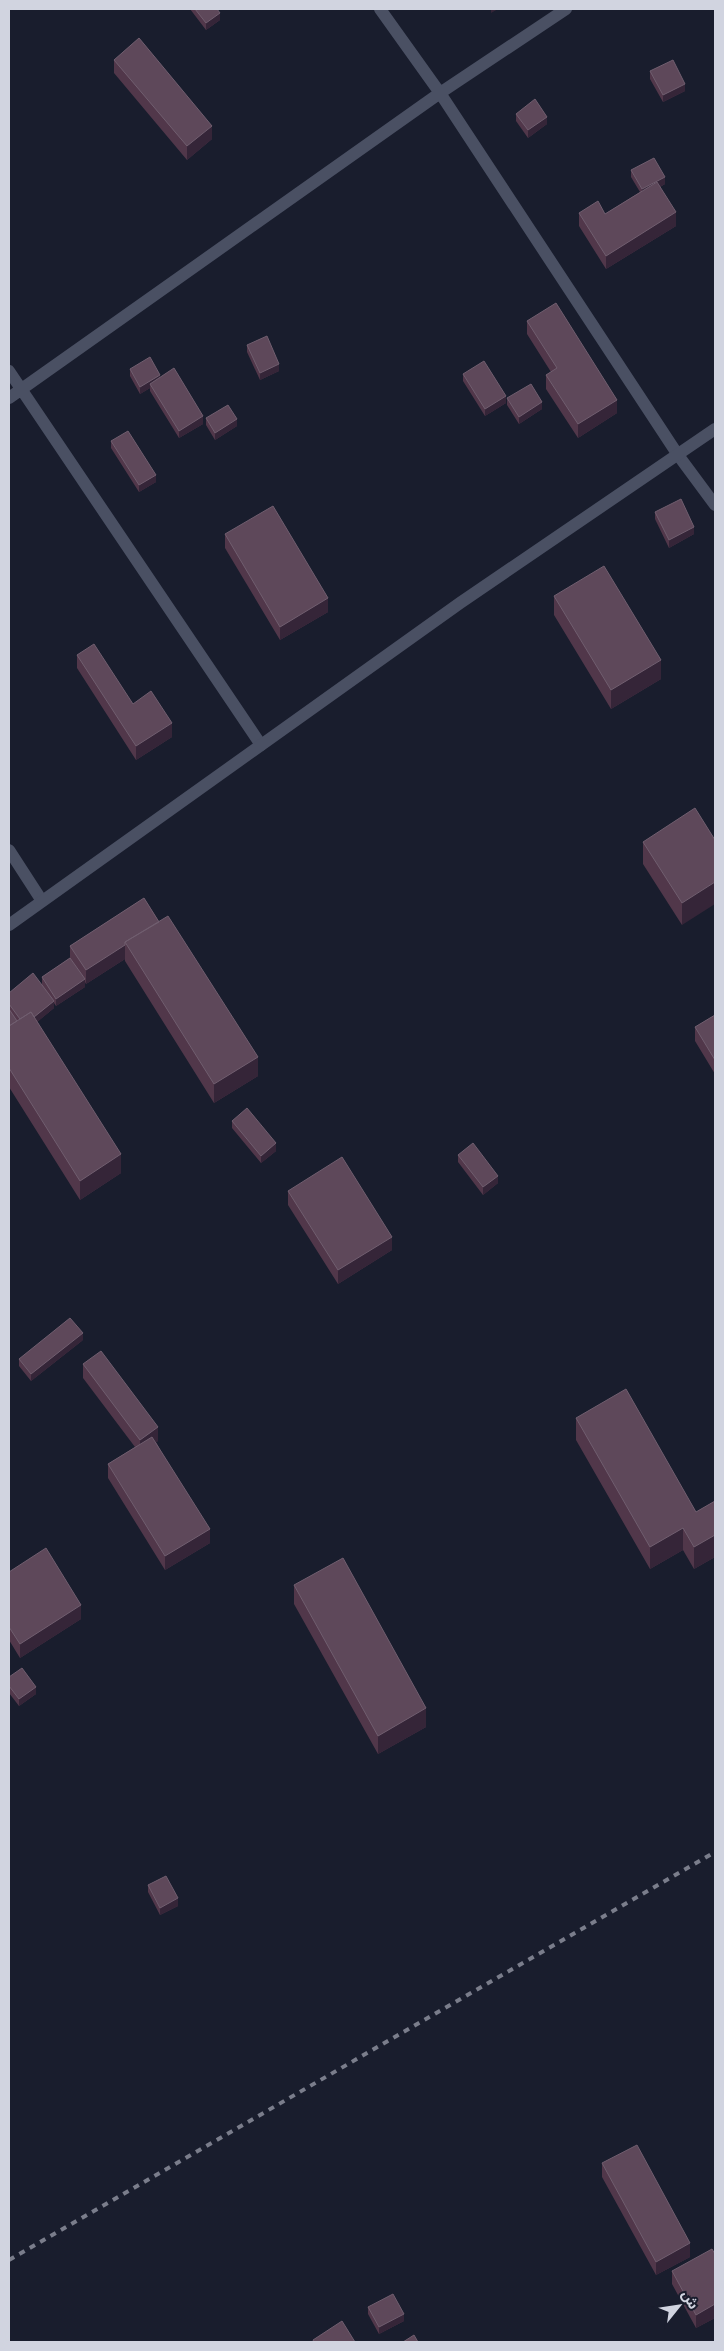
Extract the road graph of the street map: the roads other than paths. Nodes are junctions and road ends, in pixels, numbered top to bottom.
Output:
1 (380, 9) edge
2 (566, 9) edge
3 (440, 93) junction
4 (9, 371) edge
5 (21, 390) junction
6 (9, 398) edge
7 (715, 429) edge
8 (678, 454) junction
9 (715, 505) edge
10 (261, 745) junction
11 (9, 850) edge
12 (42, 901) junction
13 (9, 925) edge

1 - 3 street
2 - 3 street
3 - 5 street
3 - 8 street
4 - 5 street
5 - 6 street
5 - 10 street
7 - 8 street
8 - 9 street
8 - 10 street
10 - 12 street
11 - 12 street
12 - 13 street

